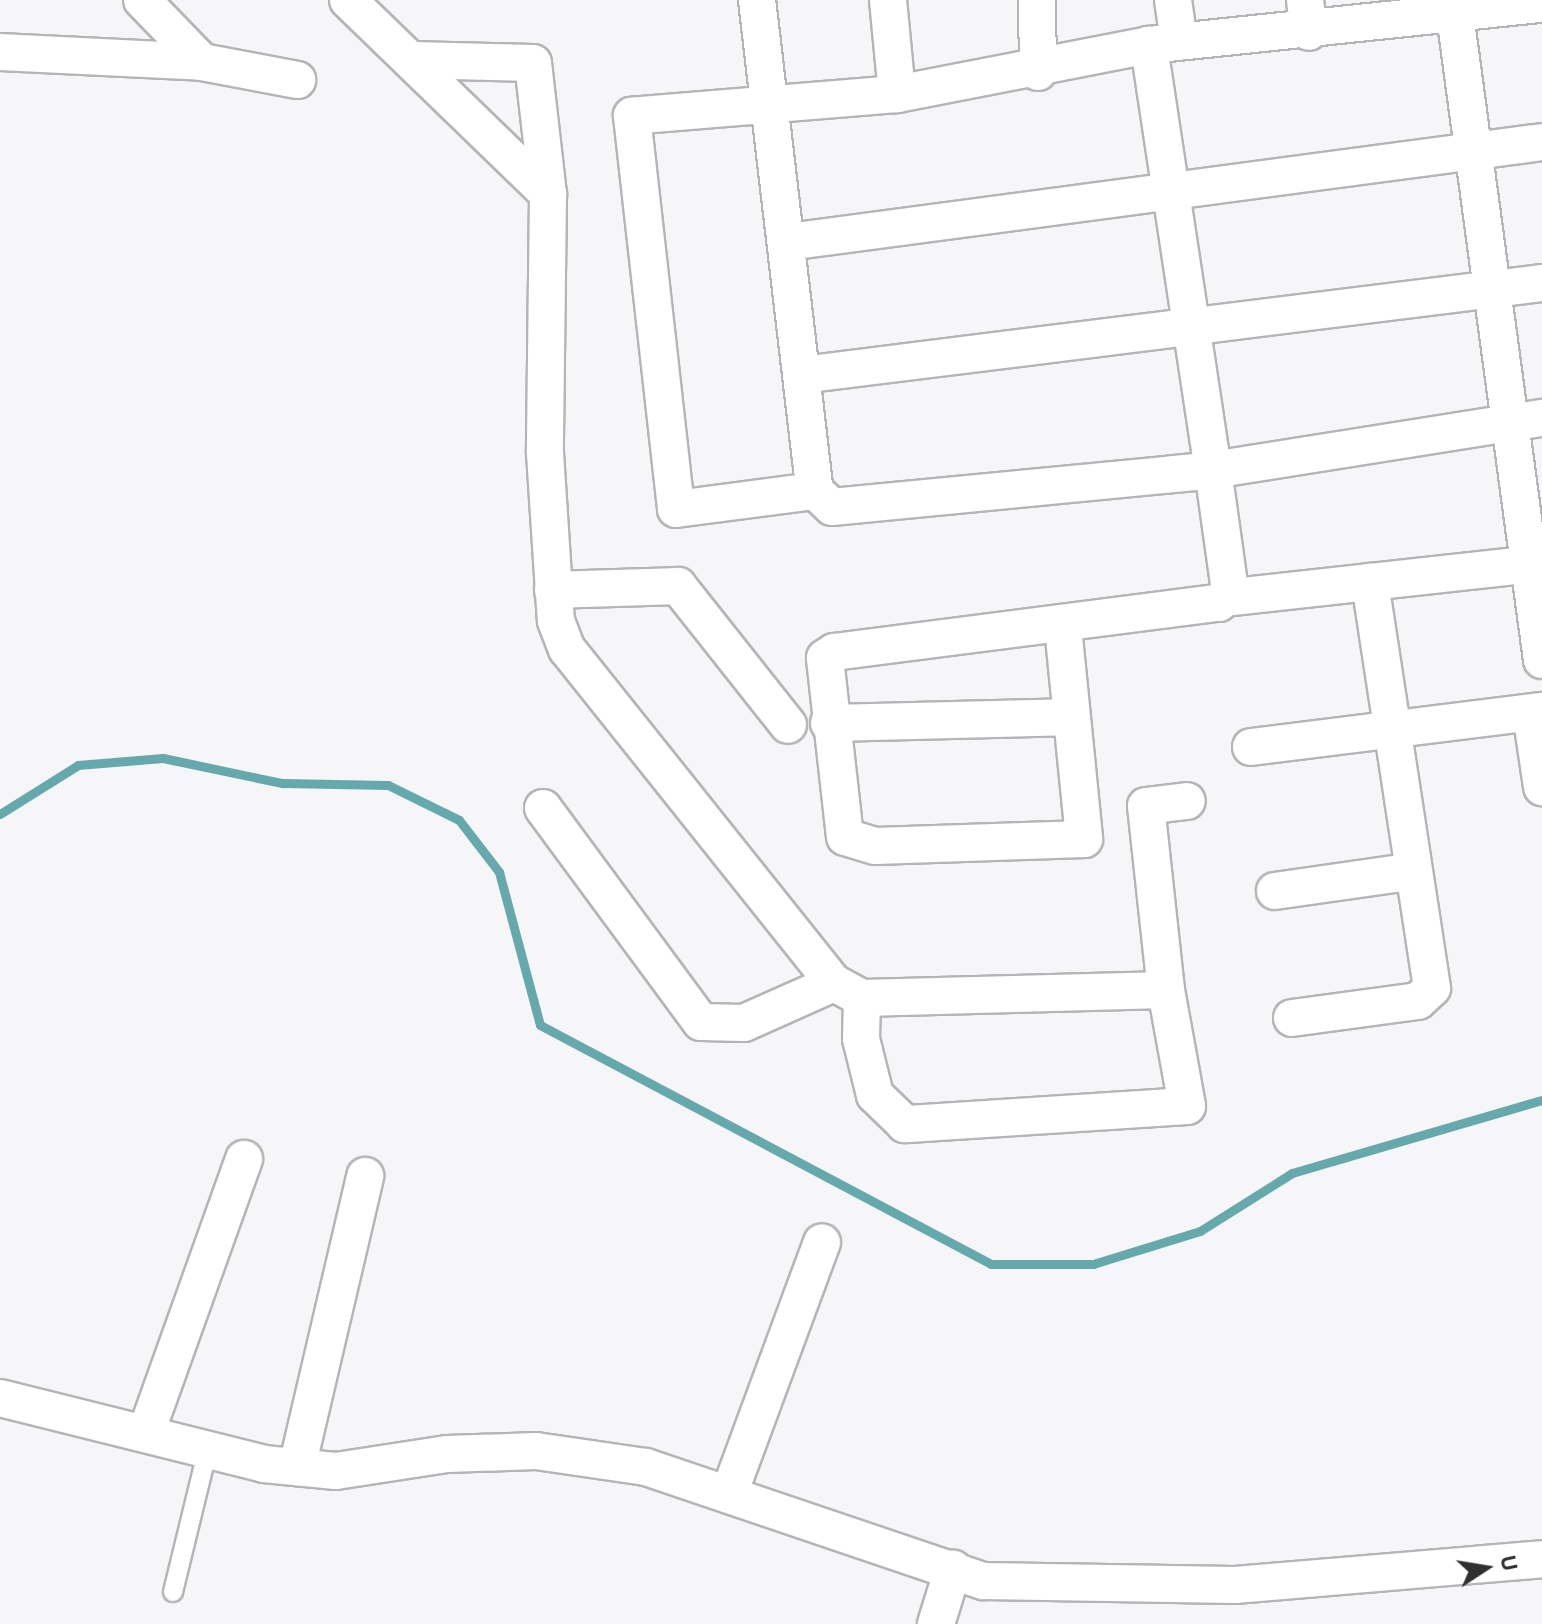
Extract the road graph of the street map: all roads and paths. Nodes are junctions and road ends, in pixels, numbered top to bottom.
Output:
1 (142, 0) edge
2 (348, 0) edge
3 (757, 0) edge
4 (888, 0) edge
5 (1037, 0) edge
6 (1173, 0) edge
7 (1542, 4) edge
8 (1454, 7) edge
9 (1307, 16) edge
10 (1164, 43) junction
11 (0, 52) edge
12 (411, 60) junction
13 (202, 62) junction
14 (1038, 72) junction
15 (297, 80) dead end
16 (897, 94) junction
17 (767, 100) junction
18 (1542, 142) edge
19 (1474, 151) junction
20 (1169, 190) junction
21 (548, 194) junction
22 (788, 242) junction
23 (1542, 283) edge
24 (1493, 289) junction
25 (1190, 329) junction
26 (802, 375) junction
27 (1527, 421) edge
28 (1213, 470) junction
29 (815, 491) junction
30 (1536, 564) edge
31 (1370, 582) junction
32 (553, 590) junction
33 (1225, 598) junction
34 (1063, 627) junction
35 (1542, 660) edge
36 (1537, 712) edge
37 (1068, 717) junction
38 (829, 723) junction
39 (788, 725) dead end
40 (1389, 731) junction
41 (1251, 747) dead end
42 (1542, 787) edge
43 (1187, 801) dead end
44 (543, 808) dead end
45 (1409, 872) junction
46 (1275, 891) dead end
47 (848, 990) junction
48 (1166, 990) junction
49 (1292, 1018) dead end
50 (244, 1159) dead end
51 (365, 1176) dead end
52 (822, 1242) dead end
53 (0, 1398) edge
54 (147, 1430) junction
55 (208, 1448) junction
56 (297, 1467) junction
57 (730, 1491) junction
58 (1542, 1559) edge
59 (953, 1569) junction
60 (173, 1592) dead end
61 (936, 1624) edge

1 - 13 street
2 - 12 street
3 - 17 street
4 - 16 street
5 - 14 street
6 - 10 street
7 - 8 street
8 - 9 street
8 - 19 street
9 - 10 street
10 - 14 street
10 - 20 street
11 - 13 street
12 - 21 street
12 - 21 street
13 - 15 street
14 - 16 street
16 - 17 street
17 - 22 street
17 - 29 street
18 - 19 street
19 - 20 street
19 - 24 street
20 - 22 street
20 - 25 street
21 - 32 street
22 - 26 street
23 - 24 street
24 - 25 street
24 - 27 street
25 - 26 street
25 - 28 street
26 - 29 street
27 - 28 street
27 - 30 street
28 - 29 street
28 - 33 street
30 - 31 street
30 - 35 street
31 - 33 street
31 - 40 street
32 - 39 street
32 - 47 street
33 - 34 street
34 - 37 street
34 - 38 street
36 - 40 street
36 - 42 street
37 - 38 street
37 - 38 street
40 - 41 street
40 - 45 street
43 - 48 street
44 - 47 street
45 - 46 street
45 - 49 street
47 - 48 street
47 - 48 street
50 - 54 street
51 - 56 street
52 - 57 street
53 - 54 street
54 - 55 street
55 - 56 street
55 - 60 lane
56 - 57 street
57 - 59 street
58 - 59 street
59 - 61 street

